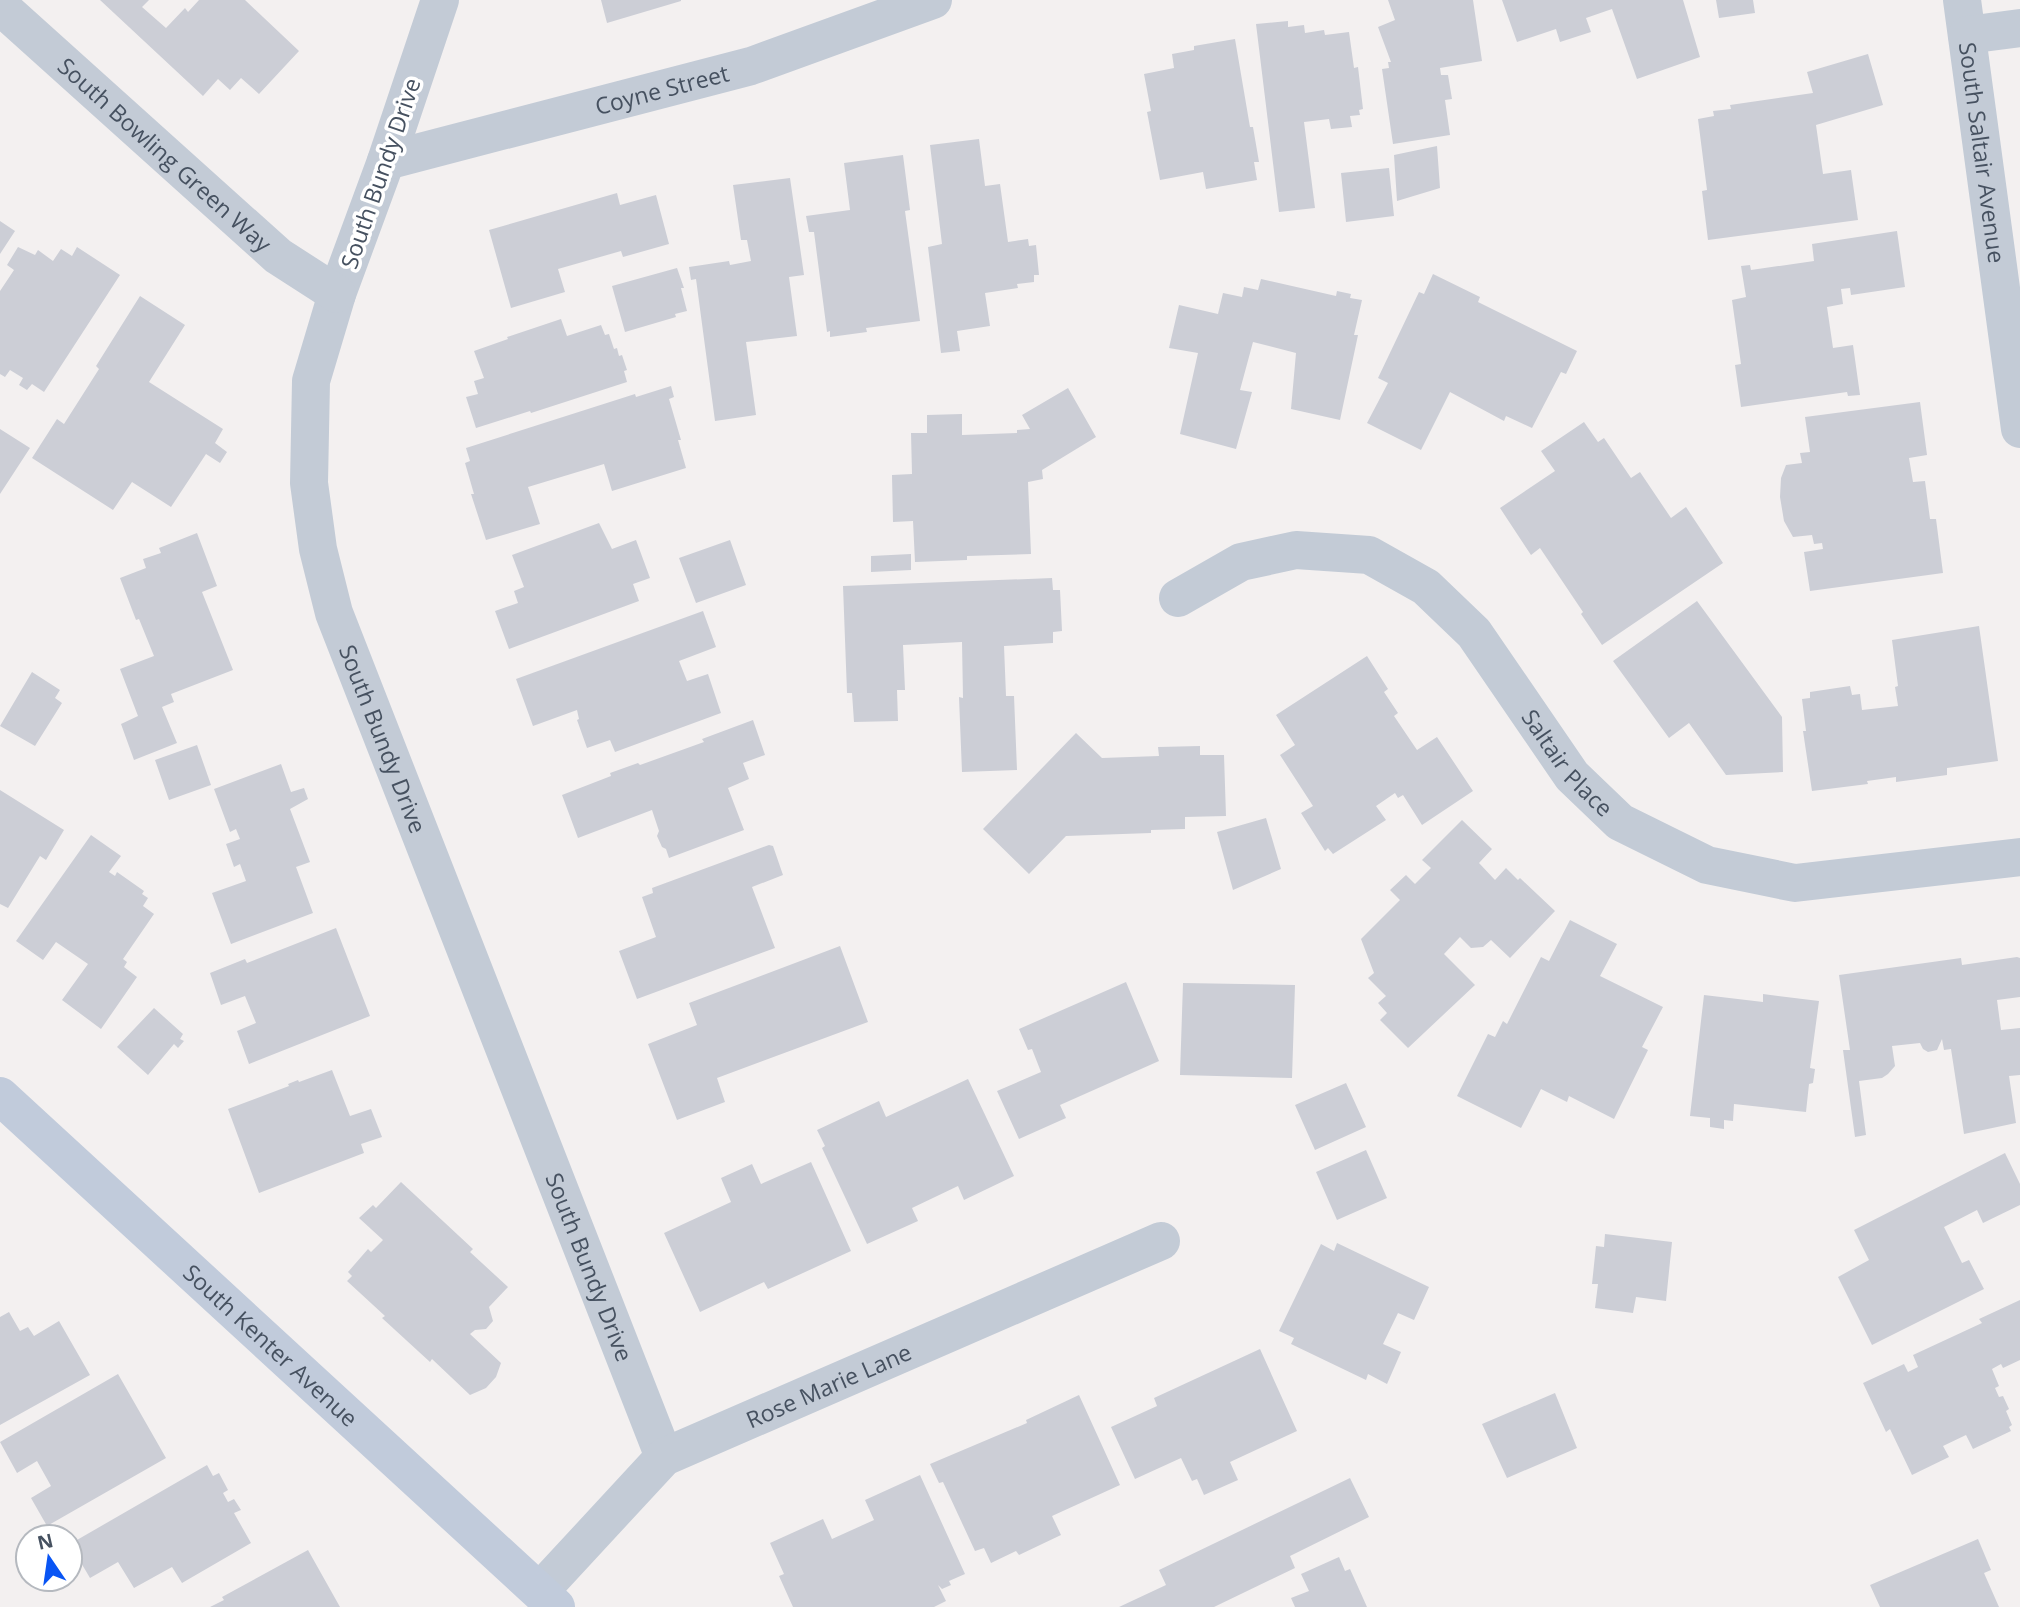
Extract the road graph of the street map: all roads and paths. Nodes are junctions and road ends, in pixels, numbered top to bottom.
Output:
1 (440, 0) edge
2 (933, 0) edge
3 (0, 6) edge
4 (1964, 17) edge
5 (2020, 28) edge
6 (386, 161) junction
7 (337, 294) junction
8 (2020, 429) edge
9 (1178, 598) dead end
10 (2020, 857) edge
11 (0, 1096) edge
12 (1161, 1241) dead end
13 (664, 1457) junction
14 (548, 1599) edge

1 - 6 street, South Bundy Drive
2 - 6 street, Coyne Street
3 - 7 street, South Bowling Green Way
4 - 5 street
4 - 8 street, South Saltair Avenue
6 - 7 street, South Bundy Drive
7 - 13 street, South Bundy Drive
9 - 10 street, Saltair Place
11 - 14 street, South Kenter Avenue
12 - 13 street, Rose Marie Lane
13 - 14 street, Rose Marie Lane

